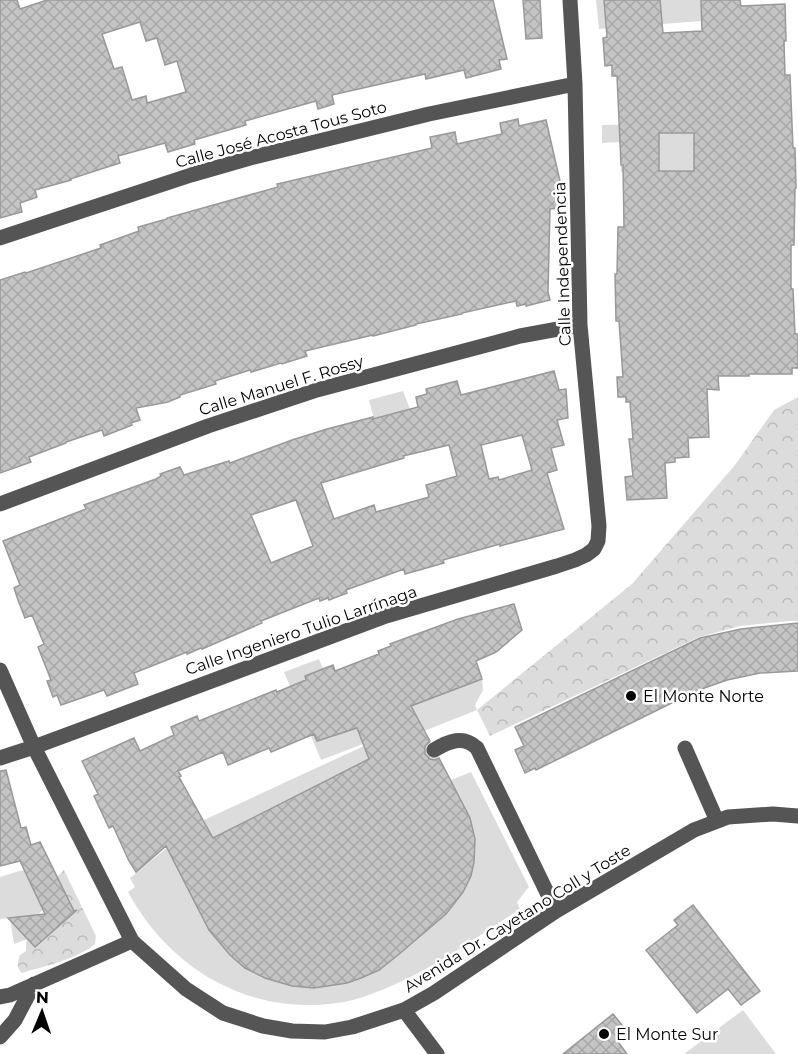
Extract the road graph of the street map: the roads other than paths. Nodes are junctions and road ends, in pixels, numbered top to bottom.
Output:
1 (570, 0) edge
2 (576, 84) junction
3 (0, 238) edge
4 (580, 325) junction
5 (0, 504) edge
6 (599, 526) joint
7 (0, 670) edge
8 (34, 747) junction
9 (685, 748) dead end
10 (434, 750) dead end
11 (0, 758) edge
12 (798, 816) edge
13 (717, 820) junction
14 (556, 911) junction
15 (132, 941) junction
16 (34, 984) junction
17 (0, 998) edge
18 (405, 1010) junction
19 (0, 1037) edge
20 (437, 1054) edge

1 - 2 street, Calle Independencia
2 - 3 street, Calle José Acosta Tous Soto
2 - 4 street, Calle Independencia
4 - 5 street, Calle Manuel F. Rossy
4 - 6 street, Calle Independencia
6 - 8 street, Calle Ingeniero Tulio Larrínaga
7 - 8 street
8 - 11 street, Calle Ingeniero Tulio Larrínaga
8 - 15 street
9 - 13 street
10 - 14 street
12 - 13 street, Avenida Dr. Cayetano Coll y Toste
13 - 14 street, Avenida Dr. Cayetano Coll y Toste
14 - 18 street, Avenida Dr. Cayetano Coll y Toste
15 - 16 street
15 - 18 street, Avenida Dr. Cayetano Coll y Toste
16 - 17 street
16 - 19 street
18 - 20 street

